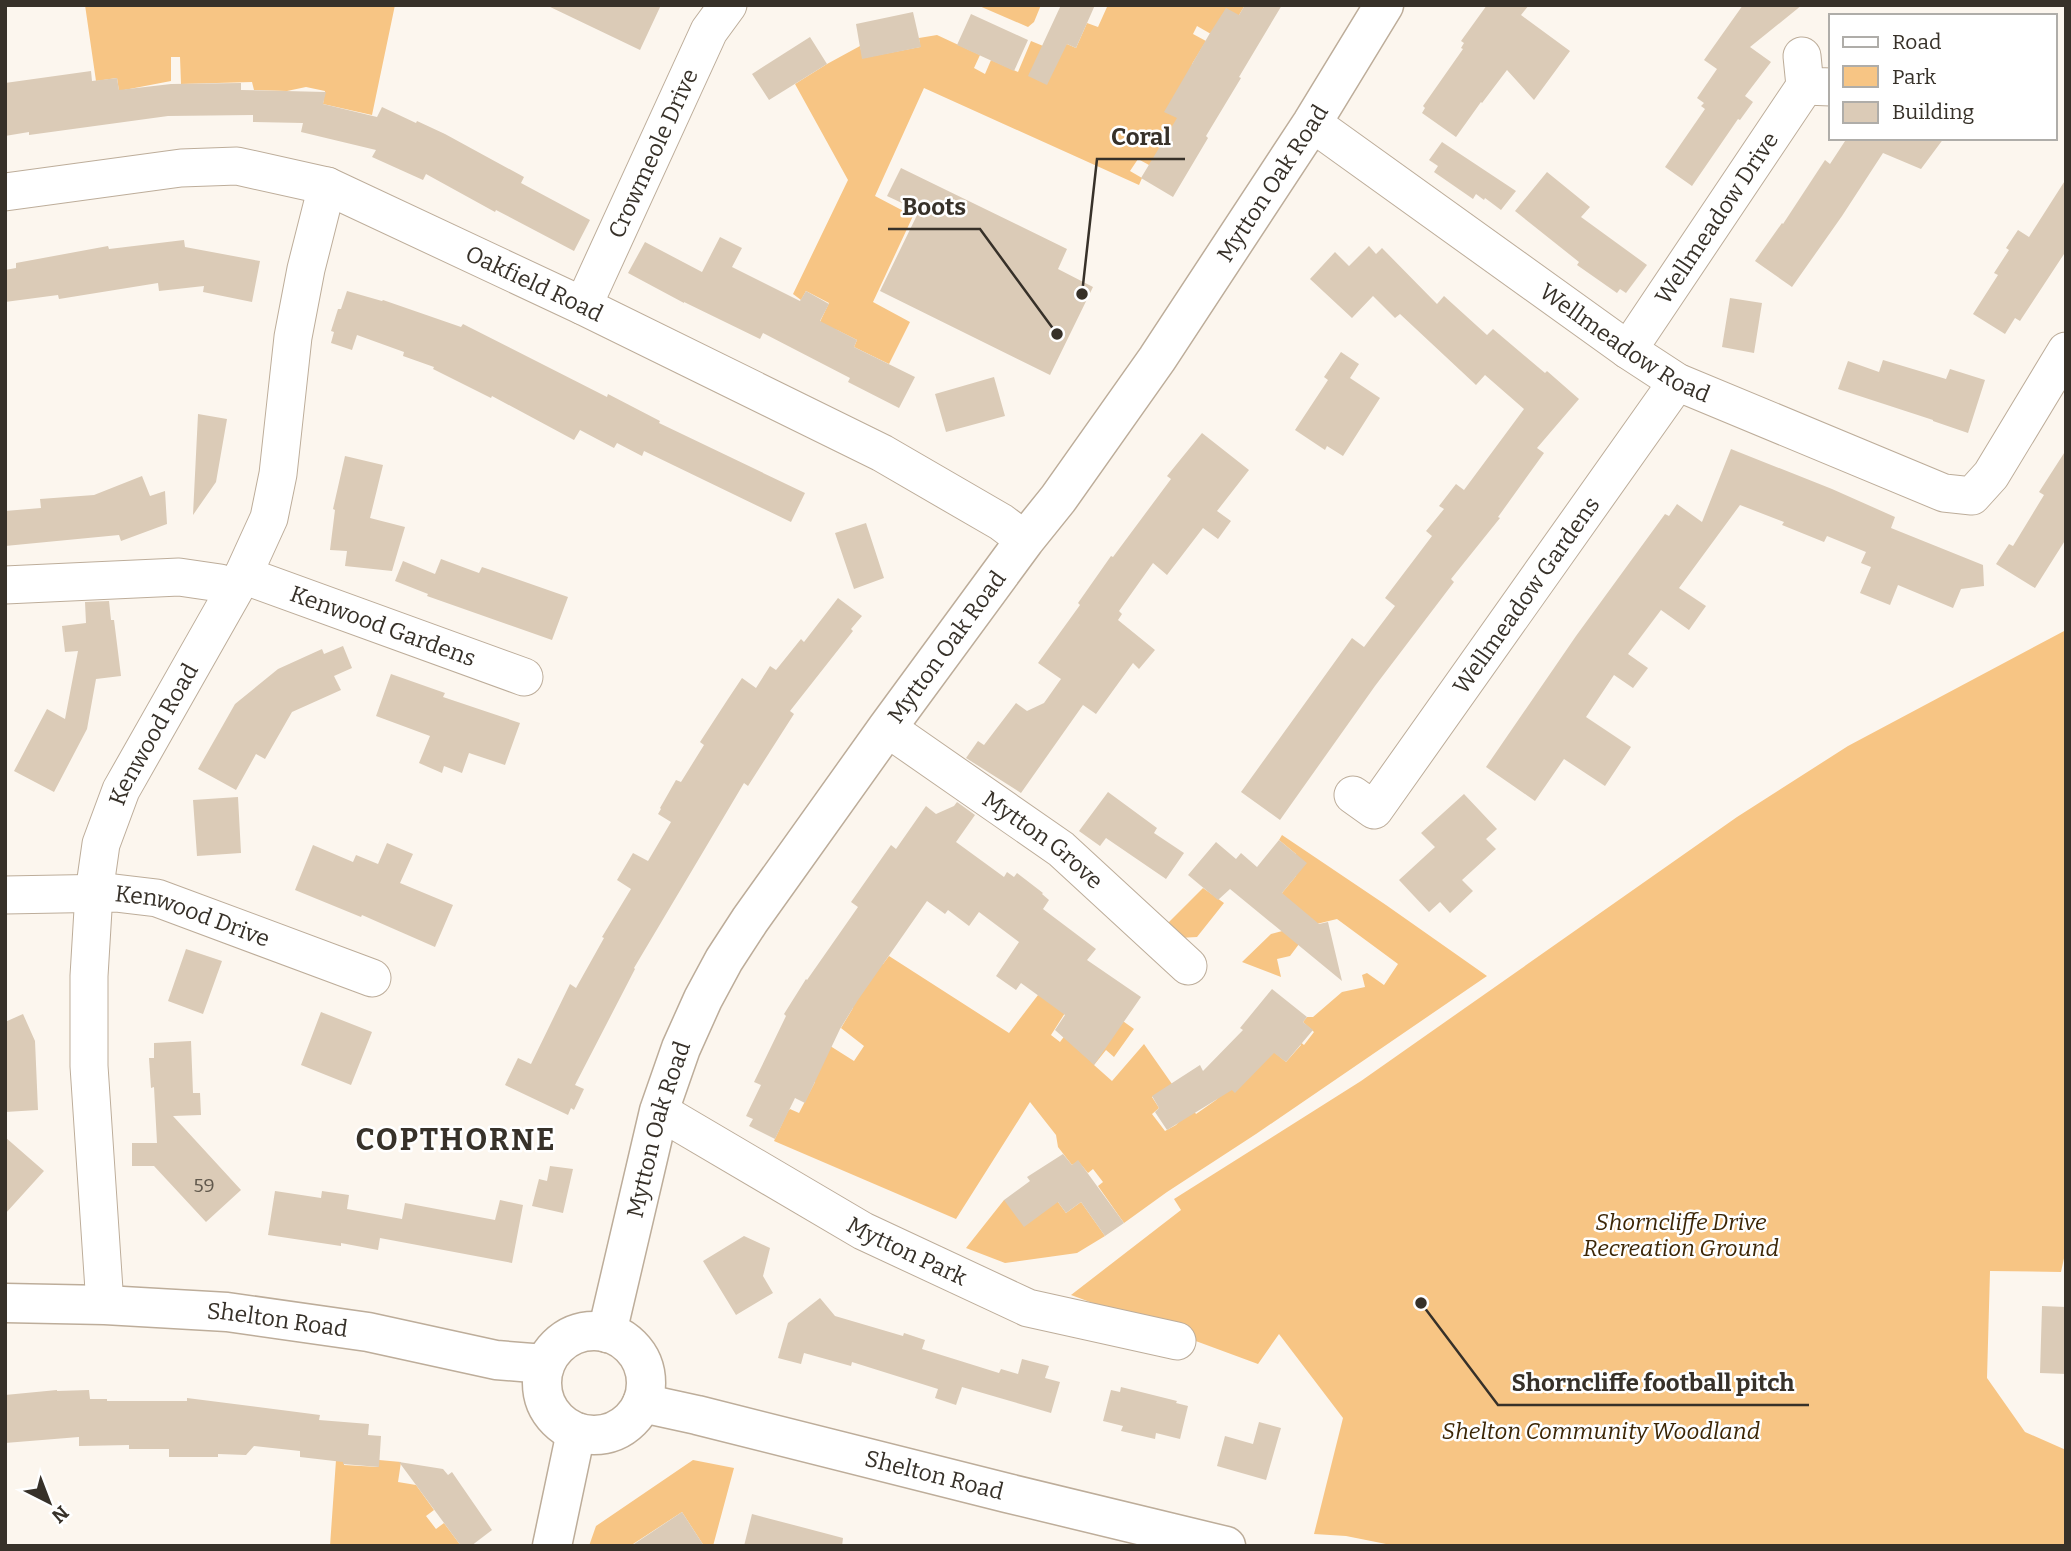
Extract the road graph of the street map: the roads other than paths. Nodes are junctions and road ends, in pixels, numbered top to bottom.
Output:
1 (729, 5) edge
2 (1384, 5) edge
3 (1813, 76) edge
4 (1312, 123) junction
5 (327, 186) junction
6 (5, 192) edge
7 (583, 306) junction
8 (1628, 350) junction
9 (2066, 351) edge
10 (1677, 382) junction
11 (1025, 540) junction
12 (238, 582) junction
13 (5, 584) edge
14 (524, 677) dead end
15 (887, 728) junction
16 (1373, 809) dead end
17 (94, 893) junction
18 (5, 895) edge
19 (1188, 966) dead end
20 (372, 978) dead end
21 (660, 1111) junction
22 (5, 1303) edge
23 (105, 1305) junction
24 (607, 1332) junction
25 (1177, 1341) dead end
26 (545, 1364) junction
27 (642, 1403) junction
28 (576, 1433) junction
29 (552, 1546) edge
30 (1226, 1546) edge

1 - 7 street, Crowmeole Drive
2 - 4 main road, Mytton Oak Road
3 - 8 street, Wellmeadow Drive
4 - 8 street, Wellmeadow Road
4 - 11 main road, Mytton Oak Road
5 - 6 street, Oakfield Road
5 - 7 street, Oakfield Road
5 - 12 street, Kenwood Road
7 - 11 street, Oakfield Road
8 - 10 street, Wellmeadow Road
9 - 10 street, Wellmeadow Road
10 - 16 street, Wellmeadow Gardens
11 - 15 main road, Mytton Oak Road
12 - 13 street, Kenwood Gardens
12 - 14 street, Kenwood Gardens
12 - 17 street, Kenwood Road
15 - 19 street, Mytton Grove
15 - 21 main road, Mytton Oak Road
17 - 18 street, Kenwood Drive
17 - 20 street, Kenwood Drive
17 - 23 street, Kenwood Road
21 - 24 main road, Mytton Oak Road
21 - 25 street, Mytton Park
22 - 23 main road, Shelton Road
23 - 26 main road, Shelton Road
24 - 26 main road
24 - 27 main road
26 - 28 main road
27 - 28 main road
27 - 30 main road, Shelton Road
28 - 29 main road

